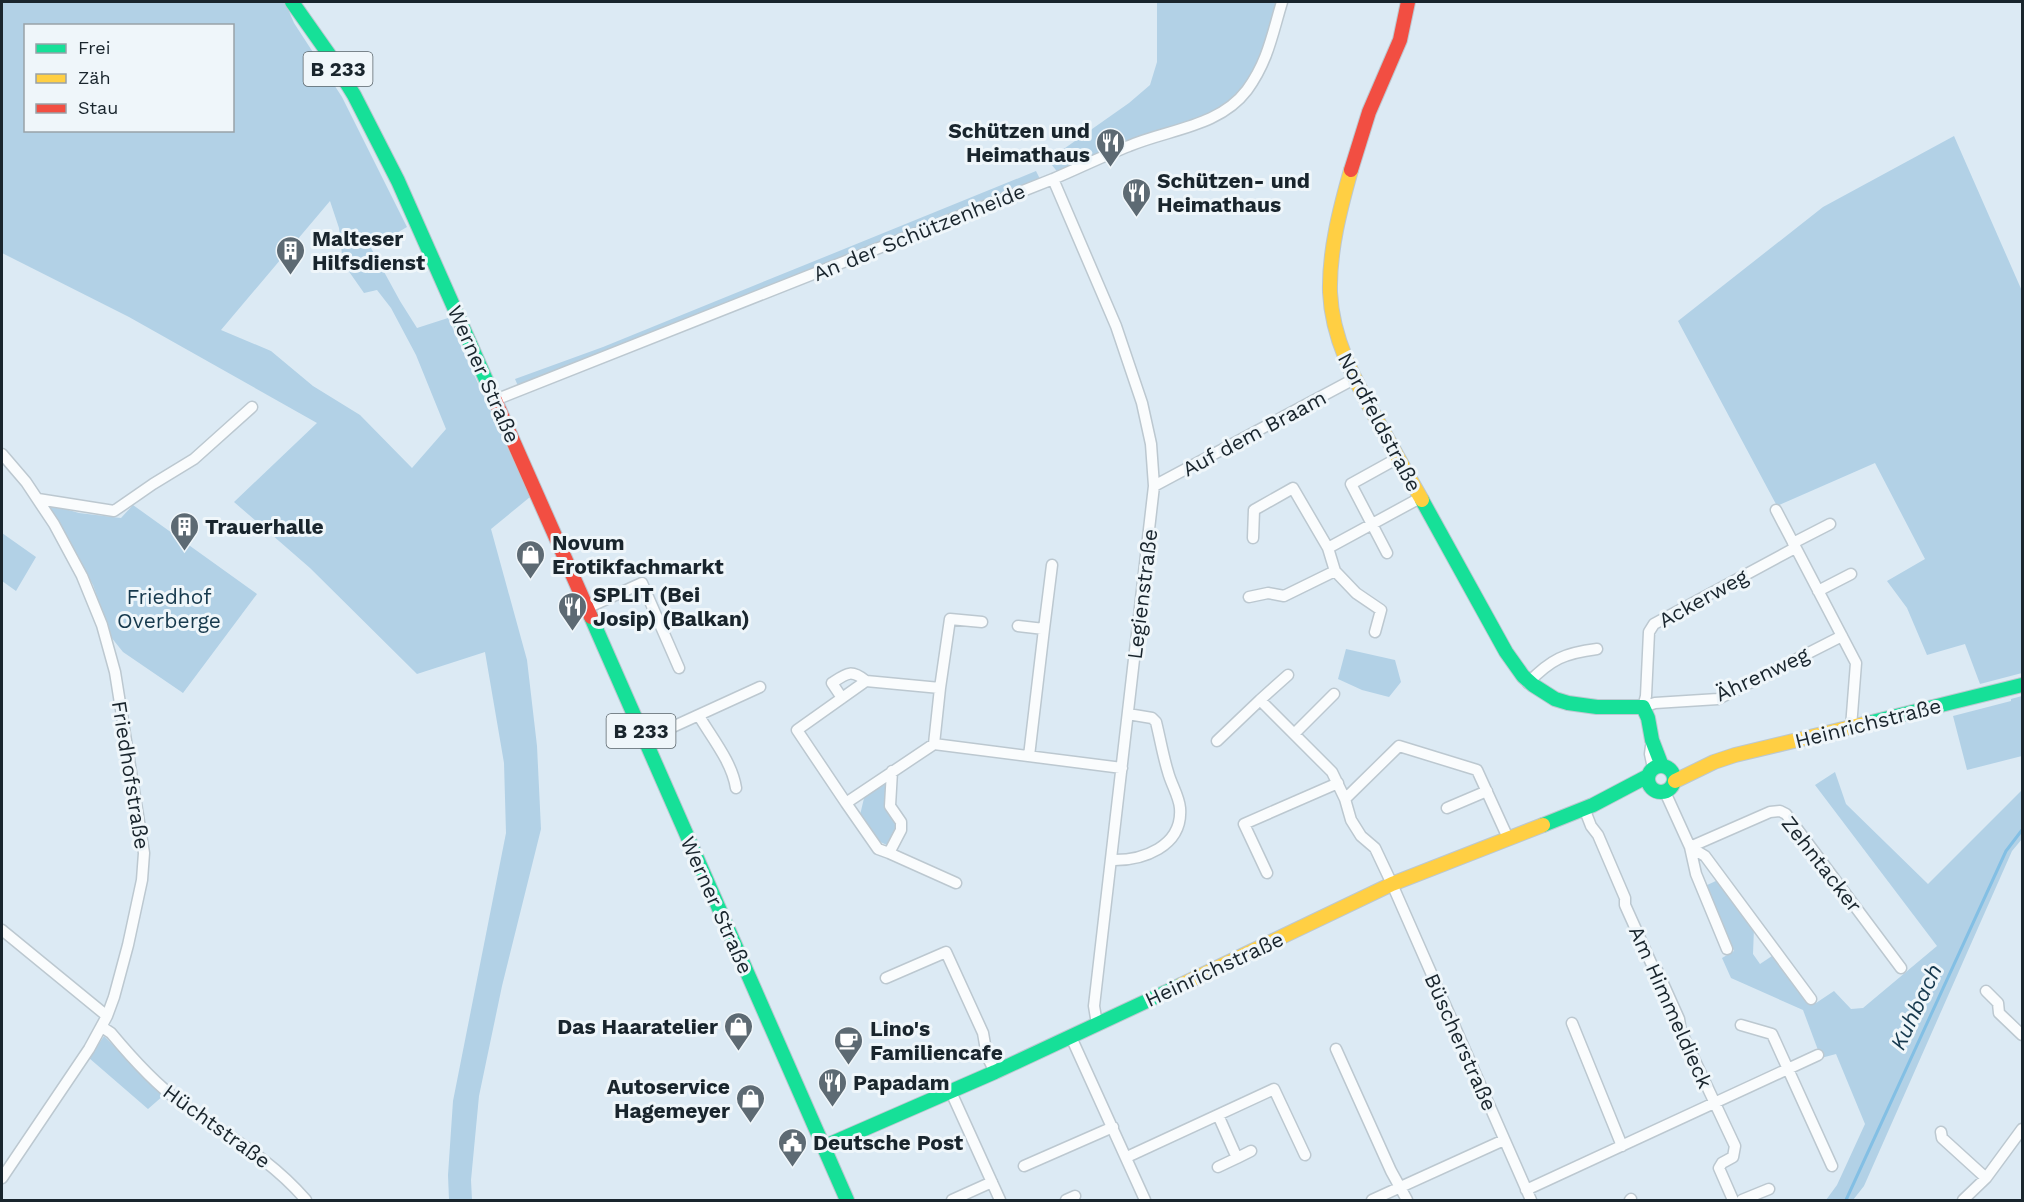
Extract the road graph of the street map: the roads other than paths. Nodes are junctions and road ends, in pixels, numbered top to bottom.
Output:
1 (292, 2) edge
2 (1282, 2) edge
3 (1408, 2) edge
4 (1053, 179) junction
5 (1354, 379) junction
6 (495, 400) junction
7 (252, 406) dead end
8 (2, 454) edge
9 (1398, 458) junction
10 (1155, 486) junction
11 (1420, 498) junction
12 (38, 499) junction
13 (1776, 510) dead end
14 (1373, 523) junction
15 (1830, 524) dead end
16 (1253, 538) dead end
17 (1794, 546) junction
18 (1328, 548) junction
19 (1387, 553) dead end
20 (1052, 565) dead end
21 (1335, 571) junction
22 (1851, 574) dead end
23 (1818, 591) junction
24 (1248, 597) dead end
25 (587, 609) junction
26 (981, 622) dead end
27 (1018, 626) dead end
28 (1044, 629) junction
29 (1375, 632) dead end
30 (1842, 636) junction
31 (1597, 649) dead end
32 (679, 668) dead end
33 (1288, 675) dead end
34 (866, 681) junction
35 (1528, 683) junction
36 (2022, 686) edge
37 (760, 687) dead end
38 (940, 688) junction
39 (1334, 694) dead end
40 (842, 698) junction
41 (1260, 700) junction
42 (1643, 708) junction
43 (1128, 714) junction
44 (699, 716) junction
45 (1851, 727) junction
46 (1295, 733) junction
47 (644, 740) junction
48 (1218, 741) dead end
49 (934, 744) junction
50 (1029, 756) junction
51 (1122, 768) junction
52 (892, 771) junction
53 (1661, 777) junction
54 (1338, 783) junction
55 (736, 788) dead end
56 (1487, 791) junction
57 (1345, 799) junction
58 (846, 803) junction
59 (1447, 808) dead end
60 (1584, 808) junction
61 (1508, 838) junction
62 (1690, 848) junction
63 (889, 853) junction
64 (1111, 860) junction
65 (1713, 867) junction
66 (1267, 873) dead end
67 (1696, 874) junction
68 (956, 883) dead end
69 (1392, 884) junction
70 (2, 930) edge
71 (1727, 949) dead end
72 (1901, 968) dead end
73 (886, 978) dead end
74 (1986, 991) dead end
75 (1811, 999) dead end
76 (104, 1022) junction
77 (1572, 1023) dead end
78 (1097, 1024) junction
79 (1741, 1025) dead end
80 (2022, 1035) edge
81 (1071, 1037) junction
82 (1336, 1049) dead end
83 (1818, 1055) dead end
84 (1788, 1070) junction
85 (995, 1072) junction
86 (951, 1092) junction
87 (1715, 1103) junction
88 (1218, 1115) junction
89 (1113, 1127) junction
90 (2022, 1129) edge
91 (1941, 1132) dead end
92 (1504, 1140) junction
93 (1622, 1146) junction
94 (823, 1147) junction
95 (1251, 1151) dead end
96 (1305, 1155) dead end
97 (1126, 1157) junction
98 (1238, 1158) junction
99 (1024, 1166) dead end
100 (1832, 1166) dead end
101 (1218, 1167) dead end
102 (2, 1178) edge
103 (1986, 1178) junction
104 (992, 1182) junction
105 (1400, 1188) junction
106 (1770, 1189) dead end
107 (1526, 1190) junction
108 (306, 1200) edge
109 (847, 1200) edge
110 (952, 1200) edge
111 (1000, 1200) edge
112 (1145, 1200) edge
113 (1372, 1200) edge
114 (1407, 1200) edge
115 (1531, 1200) edge
116 (1733, 1200) edge
117 (1742, 1200) edge
118 (1963, 1200) edge

1 - 6 street, Werner Straße / B 233
2 - 4 street, An der Schützenheide
3 - 5 street, Nordfeldstraße
4 - 6 street, An der Schützenheide
4 - 10 street, Legienstraße
5 - 9 street, Nordfeldstraße
5 - 10 street, Auf dem Braam
6 - 25 street, Werner Straße / B 233
7 - 12 street
8 - 12 street, Friedhofstraße
9 - 11 street, Nordfeldstraße
9 - 14 street
10 - 43 street, Legienstraße
11 - 14 street
11 - 35 street, Nordfeldstraße
12 - 76 street, Friedhofstraße
13 - 17 street
14 - 18 street
14 - 19 street
15 - 17 street, Ackerweg
16 - 18 street
17 - 23 street
17 - 42 street, Ackerweg
18 - 21 street
20 - 28 street
21 - 24 street
21 - 29 street
22 - 23 street
23 - 30 street
25 - 32 street
25 - 47 street, Werner Straße / B 233
26 - 38 street
27 - 28 street
28 - 50 street
30 - 42 street, Ährenweg
30 - 45 street
31 - 35 street
33 - 41 street
34 - 38 street
34 - 40 street
34 - 40 street
35 - 42 street, Nordfeldstraße
36 - 45 street, Heinrichstraße
37 - 44 street
38 - 49 street
39 - 46 street
40 - 58 street
41 - 46 street, Büscherstraße
41 - 48 street
42 - 53 street
43 - 51 street, Legienstraße
43 - 64 street
44 - 47 street
44 - 55 street
45 - 53 street, Heinrichstraße
46 - 54 street, Büscherstraße
47 - 94 street, Werner Straße / B 233
49 - 50 street
49 - 52 street
50 - 51 street
51 - 64 street, Legienstraße
52 - 58 street
52 - 63 street
53 - 60 street, Heinrichstraße
53 - 62 street
54 - 57 street, Büscherstraße
54 - 66 street
56 - 57 street
56 - 59 street
56 - 61 street
57 - 69 street, Büscherstraße
58 - 63 street
60 - 61 street, Heinrichstraße
60 - 87 street, Am Himmeldieck
61 - 69 street, Heinrichstraße
62 - 65 street
62 - 67 street
62 - 72 street, Zehntacker
63 - 68 street
64 - 78 street, Legienstraße
65 - 67 street
65 - 75 street
67 - 71 street
69 - 78 street, Heinrichstraße
69 - 92 street, Büscherstraße
70 - 76 street, Hüchtstraße
73 - 85 street
74 - 80 street
76 - 102 street, Friedhofstraße
76 - 108 street, Hüchtstraße
77 - 93 street
78 - 81 street, Heinrichstraße
79 - 84 street
81 - 85 street, Heinrichstraße
81 - 89 street
82 - 105 street
83 - 84 street
84 - 87 street
84 - 100 street
85 - 86 street, Heinrichstraße
86 - 94 street, Heinrichstraße
86 - 104 street
87 - 93 street
87 - 116 street, Am Himmeldieck
88 - 96 street
88 - 97 street
88 - 98 street
89 - 97 street
89 - 99 street
90 - 103 street
91 - 103 street
92 - 105 street
92 - 107 street, Büscherstraße
93 - 107 street
94 - 109 street, Werner Straße / B 233
95 - 98 street
97 - 112 street
98 - 101 street
103 - 118 street
104 - 110 street
104 - 111 street
105 - 113 street
105 - 114 street
106 - 117 street
107 - 115 street, Büscherstraße

